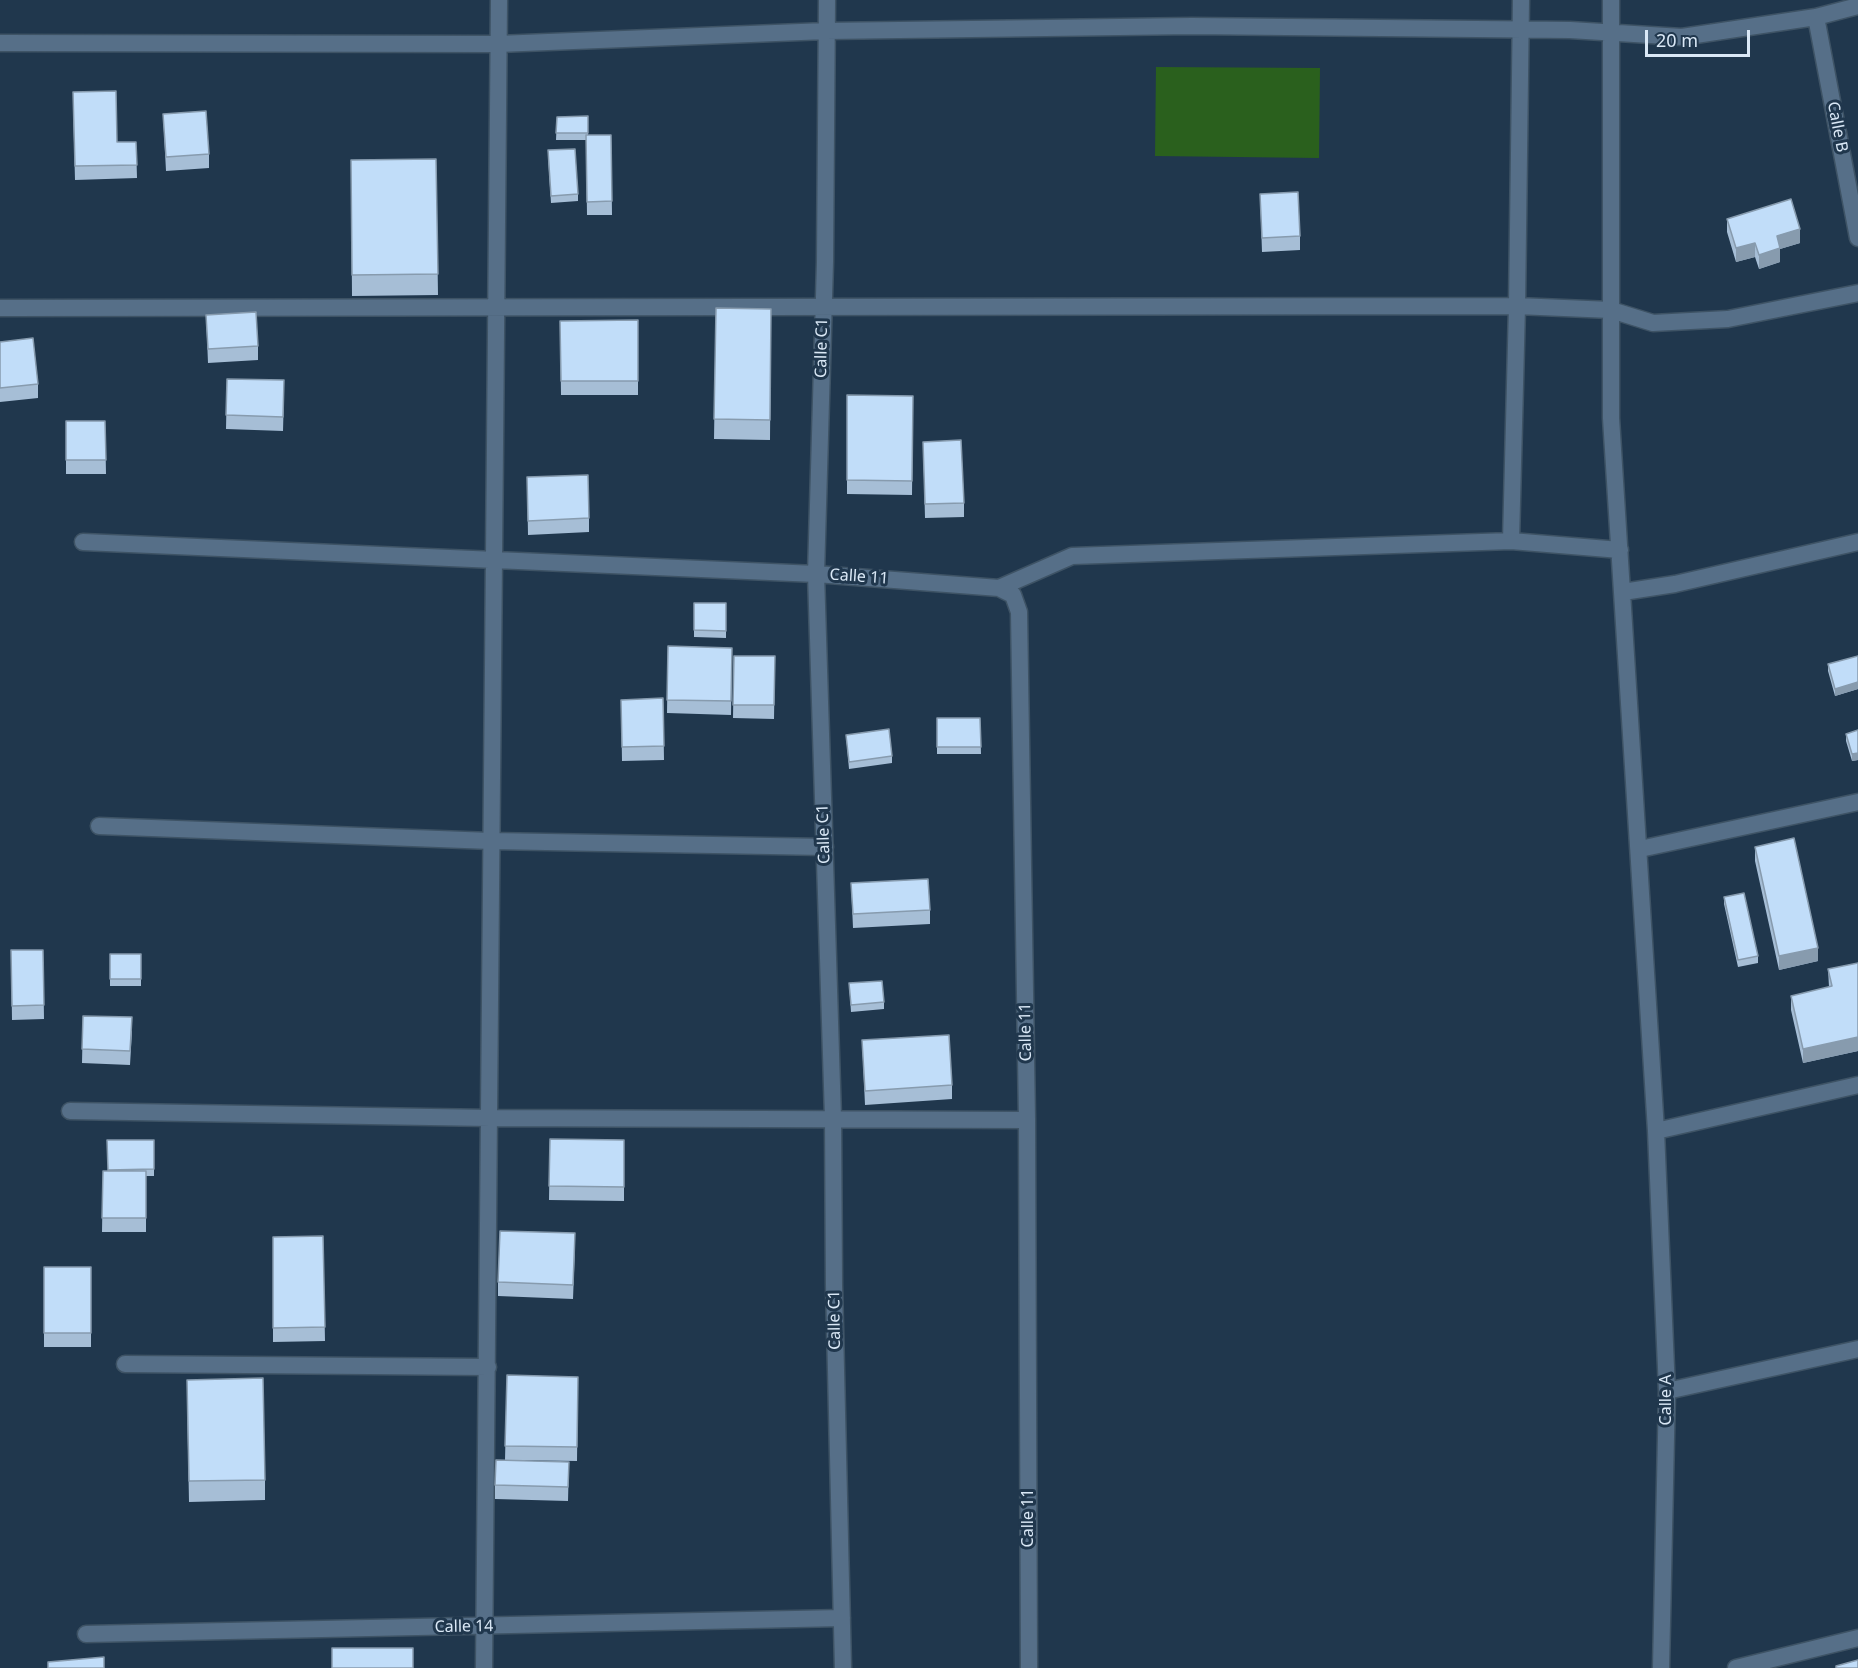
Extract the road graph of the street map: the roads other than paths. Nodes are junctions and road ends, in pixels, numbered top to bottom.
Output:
1 (499, 0) edge
2 (827, 0) edge
3 (1521, 0) edge
4 (1611, 0) edge
5 (1858, 6) edge
6 (1816, 16) junction
7 (1519, 30) junction
8 (826, 31) junction
9 (1611, 33) junction
10 (0, 43) edge
11 (498, 44) junction
12 (1858, 238) edge
13 (1858, 293) edge
14 (823, 306) junction
15 (1517, 306) junction
16 (498, 307) junction
17 (0, 308) edge
18 (1611, 310) junction
19 (1511, 541) junction
20 (1858, 542) edge
21 (83, 543) dead end
22 (1620, 550) junction
23 (492, 558) junction
24 (816, 574) junction
25 (999, 588) junction
26 (1623, 592) junction
27 (1858, 802) edge
28 (99, 826) dead end
29 (491, 841) junction
30 (825, 847) junction
31 (1640, 849) junction
32 (1858, 1085) edge
33 (70, 1112) dead end
34 (490, 1118) junction
35 (833, 1118) junction
36 (1027, 1120) junction
37 (1656, 1131) junction
38 (1858, 1349) edge
39 (125, 1364) dead end
40 (488, 1367) junction
41 (1667, 1391) junction
42 (842, 1618) junction
43 (485, 1627) junction
44 (86, 1634) dead end
45 (1858, 1638) edge
46 (484, 1668) edge
47 (843, 1668) edge
48 (1029, 1668) edge
49 (1661, 1668) edge
50 (1736, 1668) edge

1 - 11 street
2 - 8 street, Calle C1
3 - 7 street
4 - 9 street, Calle A
5 - 6 street
6 - 9 street
6 - 12 street, Calle B
7 - 8 street
7 - 9 street
7 - 15 street
8 - 11 street
8 - 14 street, Calle C1
9 - 18 street, Calle A
10 - 11 street
11 - 16 street
13 - 18 street
14 - 15 street
14 - 16 street
14 - 24 street, Calle C1
15 - 18 street
15 - 19 street
16 - 17 street
16 - 23 street
18 - 22 street, Calle A
19 - 22 street
19 - 25 street
20 - 26 street
21 - 23 street, Calle 11
22 - 26 street, Calle A
23 - 24 street, Calle 11
23 - 29 street
24 - 25 street, Calle 11
24 - 30 street, Calle C1
25 - 36 street, Calle 11
26 - 31 street, Calle A
27 - 31 street
28 - 29 street
29 - 30 street
29 - 34 street
30 - 35 street, Calle C1
31 - 37 street, Calle A
32 - 37 street
33 - 34 street
34 - 35 street
34 - 40 street
35 - 36 street
35 - 42 street, Calle C1
36 - 48 street, Calle 11
37 - 41 street, Calle A
38 - 41 street
39 - 40 street
40 - 43 street
41 - 49 street, Calle A
42 - 43 street, Calle 14
42 - 47 street, Calle C1
43 - 44 street, Calle 14
43 - 46 street
45 - 50 street

